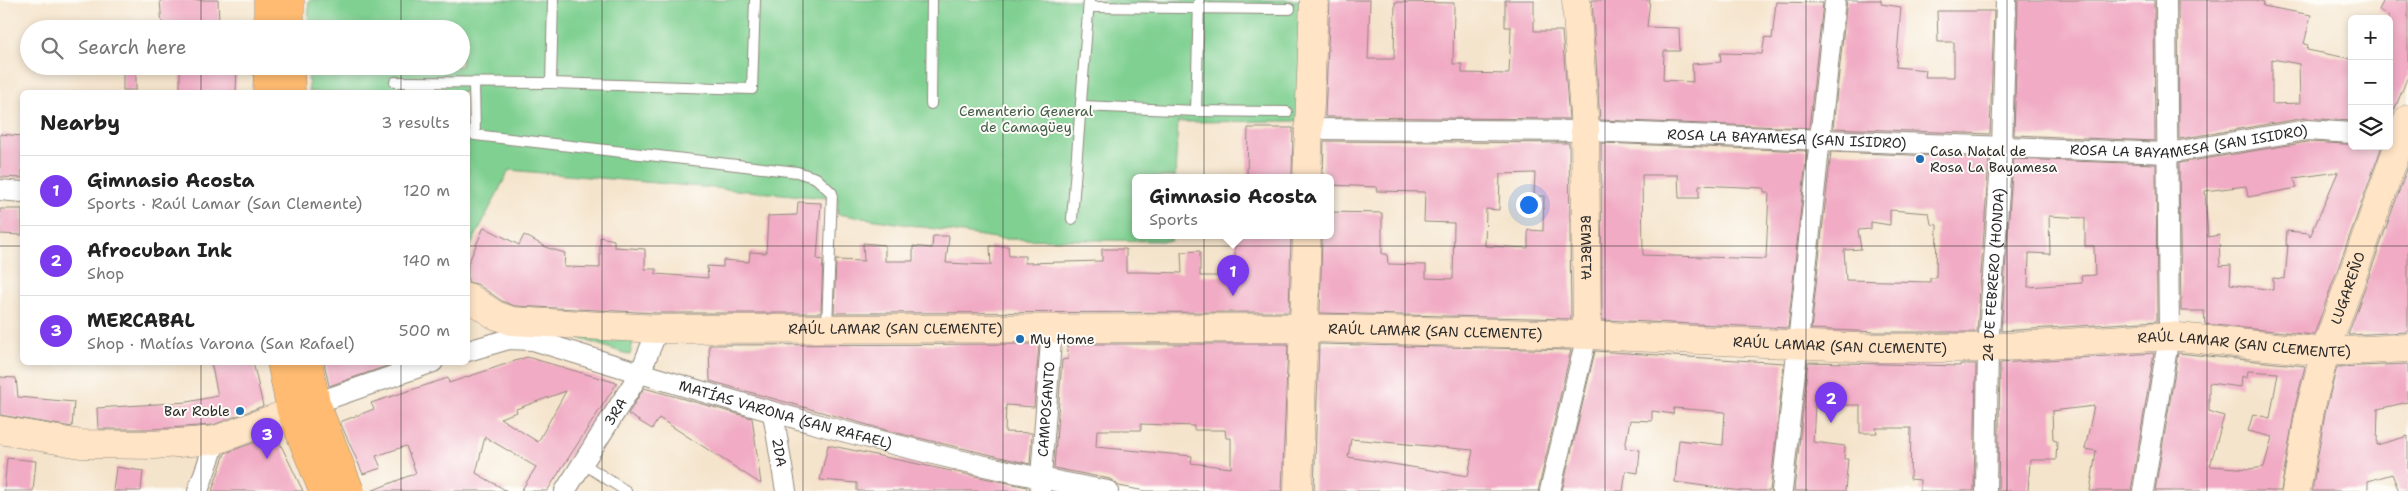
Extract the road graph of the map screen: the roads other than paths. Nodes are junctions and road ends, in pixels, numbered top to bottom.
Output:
1 (268, 0) edge
2 (290, 0) edge
3 (553, 0) edge
4 (755, 0) edge
5 (932, 0) edge
6 (1576, 0) edge
7 (1835, 0) edge
8 (2006, 0) edge
9 (2166, 0) edge
10 (1089, 3) edge
11 (1199, 4) edge
12 (1302, 5) edge
13 (268, 20) edge
14 (290, 20) edge
15 (268, 75) edge
16 (290, 75) edge
17 (394, 82) dead end
18 (474, 83) junction
19 (551, 83) junction
20 (267, 90) edge
21 (290, 90) edge
22 (931, 104) dead end
23 (1082, 106) junction
24 (1196, 111) junction
25 (1287, 112) dead end
26 (1308, 129) junction
27 (1585, 131) junction
28 (2402, 132) edge
29 (2348, 133) edge
30 (1821, 140) junction
31 (2002, 148) junction
32 (2168, 154) junction
33 (1307, 174) edge
34 (0, 190) edge
35 (20, 192) edge
36 (1072, 219) dead end
37 (1306, 239) edge
38 (470, 298) edge
39 (495, 315) junction
40 (1052, 327) junction
41 (1305, 328) junction
42 (658, 329) junction
43 (827, 329) junction
44 (535, 331) junction
45 (1587, 335) junction
46 (2169, 336) junction
47 (489, 343) junction
48 (1796, 346) junction
49 (1988, 348) junction
50 (2408, 348) edge
51 (470, 350) edge
52 (2325, 352) junction
53 (283, 365) edge
54 (308, 365) edge
55 (424, 365) edge
56 (640, 373) junction
57 (304, 407) junction
58 (773, 413) junction
59 (0, 430) edge
60 (216, 440) junction
61 (582, 463) junction
62 (1040, 485) edge
63 (198, 491) edge
64 (323, 491) edge
65 (350, 491) edge
66 (565, 491) edge
67 (626, 491) edge
68 (786, 491) edge
69 (1108, 491) edge
70 (1298, 491) edge
71 (1550, 491) edge
72 (1782, 491) edge
73 (1986, 491) edge
74 (2143, 491) edge
75 (2296, 491) edge

1 - 13 main road
2 - 14 main road
3 - 19 lane
4 - 19 lane
5 - 22 lane
6 - 27 street, BEMBETA
7 - 30 street
8 - 31 street, 24 DE FEBRERO (HONDA)
9 - 32 street
10 - 11 lane
10 - 23 lane
11 - 12 lane
11 - 24 lane
12 - 26 street
15 - 20 main road
16 - 21 main road
17 - 18 lane
18 - 19 lane
18 - 43 lane
23 - 24 lane
23 - 36 lane
24 - 25 lane
26 - 27 street, ROSA LA BAYAMESA (SAN ISIDRO)
26 - 33 street
27 - 30 street, ROSA LA BAYAMESA (SAN ISIDRO)
27 - 45 street, BEMBETA
28 - 52 street, LUGAREÑO
29 - 32 street, ROSA LA BAYAMESA (SAN ISIDRO)
30 - 31 street, ROSA LA BAYAMESA (SAN ISIDRO)
30 - 48 street
31 - 32 street, ROSA LA BAYAMESA (SAN ISIDRO)
31 - 49 street, 24 DE FEBRERO (HONDA)
32 - 46 street
34 - 35 street
37 - 41 street
38 - 39 street, RAÚL LAMAR (SAN CLEMENTE)
39 - 44 street, RAÚL LAMAR (SAN CLEMENTE)
39 - 47 street
40 - 41 street, RAÚL LAMAR (SAN CLEMENTE)
40 - 43 street, RAÚL LAMAR (SAN CLEMENTE)
40 - 62 street, CAMPOSANTO
41 - 45 street, RAÚL LAMAR (SAN CLEMENTE)
41 - 70 street
42 - 43 street, RAÚL LAMAR (SAN CLEMENTE)
42 - 44 street, RAÚL LAMAR (SAN CLEMENTE)
42 - 56 street, 3RA
44 - 47 street, MATÍAS VARONA (SAN RAFAEL)
44 - 56 street, MATÍAS VARONA (SAN RAFAEL)
45 - 48 street, RAÚL LAMAR (SAN CLEMENTE)
45 - 71 street, BEMBETA
46 - 49 street, RAÚL LAMAR (SAN CLEMENTE)
46 - 52 street, RAÚL LAMAR (SAN CLEMENTE)
46 - 74 street
47 - 51 street, MATÍAS VARONA (SAN RAFAEL)
48 - 49 street, RAÚL LAMAR (SAN CLEMENTE)
48 - 72 street
49 - 73 street, 24 DE FEBRERO (HONDA)
50 - 52 street, RAÚL LAMAR (SAN CLEMENTE)
52 - 75 street, LUGAREÑO
53 - 57 main road
54 - 57 main road
55 - 57 street
56 - 58 street, MATÍAS VARONA (SAN RAFAEL)
56 - 61 street, 3RA
57 - 60 street
57 - 64 main road
57 - 65 main road
58 - 62 street, MATÍAS VARONA (SAN RAFAEL)
58 - 68 street, 2DA
59 - 60 street
60 - 63 street
61 - 66 street, 3RA
61 - 67 lane
62 - 69 street, MATÍAS VARONA (SAN RAFAEL)

